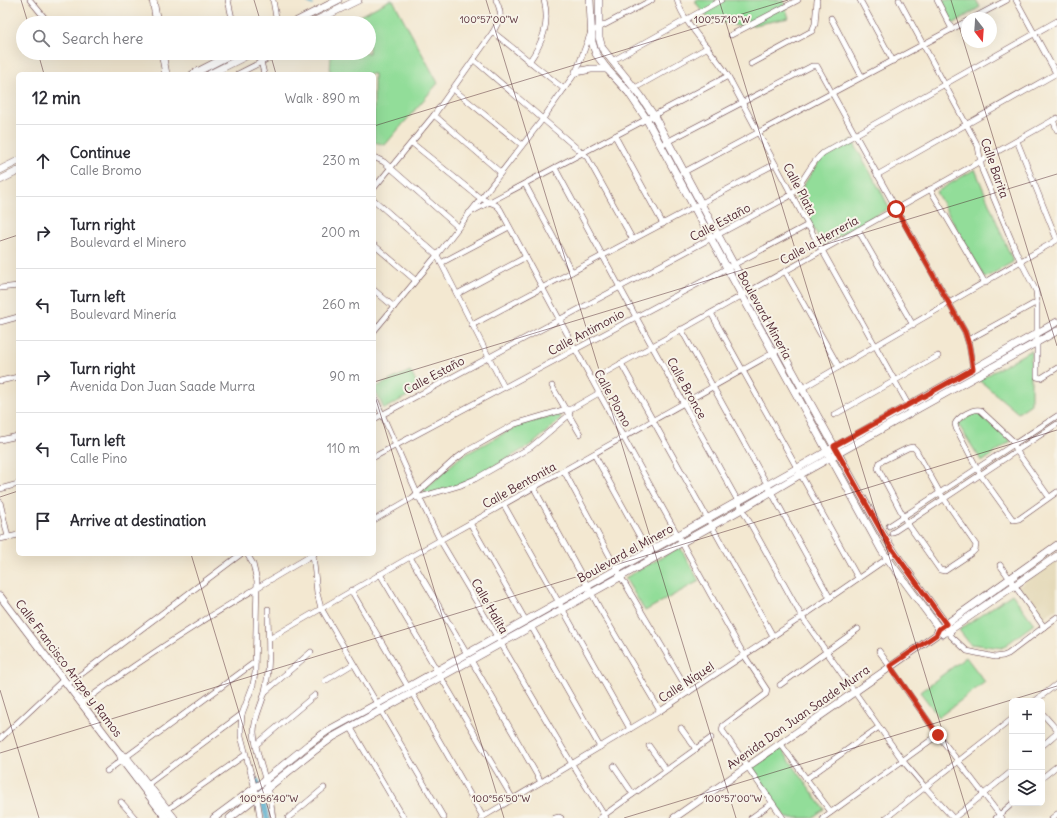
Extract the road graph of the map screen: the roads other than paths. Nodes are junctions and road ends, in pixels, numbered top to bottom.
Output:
1 (30, 0) edge
2 (153, 0) edge
3 (228, 0) edge
4 (272, 0) edge
5 (338, 0) edge
6 (358, 0) edge
7 (496, 0) edge
8 (544, 0) edge
9 (590, 0) edge
10 (599, 0) edge
11 (652, 0) edge
12 (678, 0) edge
13 (719, 0) edge
14 (798, 0) edge
15 (817, 0) edge
16 (860, 0) edge
17 (899, 0) edge
18 (937, 0) edge
19 (1007, 0) edge
20 (1016, 0) edge
21 (984, 12) edge
22 (44, 16) edge
23 (156, 16) edge
24 (231, 16) edge
25 (275, 16) edge
26 (306, 16) edge
27 (326, 16) edge
28 (690, 18) junction
29 (831, 18) dead end
30 (1057, 21) edge
31 (961, 24) edge
32 (599, 28) junction
33 (952, 29) junction
34 (493, 32) junction
35 (591, 32) junction
36 (1034, 34) junction
37 (731, 35) dead end
38 (923, 45) junction
39 (708, 47) junction
40 (163, 60) edge
41 (220, 60) edge
42 (238, 60) edge
43 (266, 60) edge
44 (474, 60) junction
45 (893, 60) junction
46 (612, 61) junction
47 (262, 62) junction
48 (529, 62) junction
49 (751, 64) dead end
50 (607, 69) junction
51 (166, 72) edge
52 (197, 72) edge
53 (214, 72) edge
54 (242, 72) edge
55 (264, 72) edge
56 (576, 72) junction
57 (1057, 74) edge
58 (624, 75) junction
59 (728, 76) junction
60 (862, 77) junction
61 (617, 80) junction
62 (944, 84) junction
63 (635, 88) junction
64 (453, 89) junction
65 (564, 89) junction
66 (832, 93) junction
67 (742, 102) junction
68 (434, 115) junction
69 (654, 116) junction
70 (1055, 119) edge
71 (542, 120) junction
72 (647, 120) junction
73 (966, 124) junction
74 (1057, 130) edge
75 (758, 133) junction
76 (855, 135) junction
77 (615, 136) junction
78 (668, 141) junction
79 (1017, 141) junction
80 (412, 143) junction
81 (522, 145) junction
82 (661, 145) junction
83 (583, 153) junction
84 (376, 158) edge
85 (16, 161) edge
86 (980, 162) junction
87 (775, 164) junction
88 (390, 168) junction
89 (556, 168) junction
90 (0, 170) edge
91 (16, 172) edge
92 (500, 172) junction
93 (684, 172) junction
94 (877, 174) junction
95 (677, 176) junction
96 (0, 180) edge
97 (524, 184) junction
98 (376, 186) edge
99 (930, 189) junction
100 (792, 194) junction
101 (480, 198) junction
102 (376, 202) edge
103 (490, 203) junction
104 (701, 203) junction
105 (694, 207) junction
106 (896, 209) junction
107 (468, 213) junction
108 (663, 224) junction
109 (808, 225) junction
110 (458, 227) junction
111 (510, 227) junction
112 (858, 230) junction
113 (718, 235) junction
114 (711, 239) junction
115 (632, 240) junction
116 (1057, 240) edge
117 (376, 248) edge
118 (822, 250) junction
119 (437, 254) junction
120 (603, 256) junction
121 (526, 257) junction
122 (1021, 262) junction
123 (441, 263) junction
124 (734, 265) junction
125 (727, 268) junction
126 (785, 271) junction
127 (572, 272) junction
128 (415, 280) junction
129 (985, 283) junction
130 (16, 286) edge
131 (620, 287) junction
132 (0, 288) edge
133 (542, 288) junction
134 (748, 291) junction
135 (376, 292) edge
136 (457, 294) junction
137 (742, 295) junction
138 (1038, 302) junction
139 (949, 304) junction
140 (394, 307) junction
141 (711, 313) junction
142 (636, 317) junction
143 (16, 318) edge
144 (559, 320) junction
145 (0, 322) edge
146 (1057, 322) edge
147 (472, 325) junction
148 (913, 325) junction
149 (376, 329) edge
150 (681, 329) junction
151 (1057, 331) edge
152 (1038, 333) junction
153 (968, 340) junction
154 (1038, 342) junction
155 (652, 346) junction
156 (876, 346) junction
157 (575, 349) junction
158 (780, 349) junction
159 (774, 353) junction
160 (938, 356) dead end
161 (489, 357) junction
162 (621, 363) junction
163 (839, 367) junction
164 (1057, 368) edge
165 (973, 369) junction
166 (743, 370) junction
167 (16, 377) edge
168 (592, 380) junction
169 (895, 380) junction
170 (0, 381) edge
171 (552, 386) dead end
172 (713, 386) junction
173 (504, 388) junction
174 (803, 388) junction
175 (796, 392) junction
176 (599, 393) junction
177 (376, 400) edge
178 (684, 403) junction
179 (908, 405) junction
180 (569, 411) junction
181 (912, 412) junction
182 (382, 414) junction
183 (834, 415) dead end
184 (1057, 416) edge
185 (376, 418) edge
186 (654, 420) junction
187 (1055, 425) edge
188 (1057, 432) edge
189 (580, 434) dead end
190 (16, 436) edge
191 (624, 437) junction
192 (0, 440) edge
193 (1014, 444) junction
194 (396, 445) junction
195 (836, 450) junction
196 (1017, 451) junction
197 (594, 454) junction
198 (829, 454) junction
199 (376, 456) edge
200 (976, 468) junction
201 (799, 470) junction
202 (564, 471) junction
203 (980, 474) junction
204 (16, 484) edge
205 (0, 488) edge
206 (534, 488) junction
207 (770, 489) junction
208 (1057, 492) edge
209 (940, 493) junction
210 (418, 495) junction
211 (1050, 497) junction
212 (944, 498) junction
213 (0, 502) edge
214 (504, 505) junction
215 (740, 505) junction
216 (903, 517) junction
217 (376, 519) edge
218 (470, 523) junction
219 (710, 523) junction
220 (907, 523) junction
221 (888, 526) dead end
222 (892, 533) dead end
223 (16, 535) edge
224 (8, 537) junction
225 (0, 539) edge
226 (680, 539) junction
227 (440, 540) junction
228 (1057, 545) edge
229 (895, 553) junction
230 (238, 556) edge
231 (248, 556) edge
232 (310, 556) edge
233 (313, 556) edge
234 (650, 556) junction
235 (1057, 556) edge
236 (410, 557) junction
237 (888, 559) junction
238 (1000, 565) dead end
239 (617, 570) junction
240 (380, 574) junction
241 (621, 577) junction
242 (858, 578) junction
243 (1009, 579) junction
244 (1014, 586) junction
245 (256, 588) junction
246 (351, 590) junction
247 (590, 590) junction
248 (0, 596) edge
249 (830, 598) junction
250 (560, 606) junction
251 (321, 608) junction
252 (268, 609) dead end
253 (1057, 616) edge
254 (802, 617) junction
255 (529, 624) junction
256 (1044, 627) junction
257 (858, 629) dead end
258 (949, 630) junction
259 (939, 632) junction
260 (773, 636) junction
261 (269, 639) junction
262 (499, 640) junction
263 (879, 651) dead end
264 (311, 652) dead end
265 (826, 652) junction
266 (744, 655) junction
267 (469, 657) junction
268 (255, 662) junction
269 (353, 664) junction
270 (890, 666) junction
271 (439, 674) junction
272 (325, 681) dead end
273 (66, 682) junction
274 (780, 684) dead end
275 (1057, 684) edge
276 (410, 690) junction
277 (854, 691) junction
278 (265, 692) junction
279 (689, 692) junction
280 (315, 695) dead end
281 (1039, 698) edge
282 (82, 703) junction
283 (379, 708) junction
284 (660, 711) junction
285 (242, 714) junction
286 (1045, 717) edge
287 (1009, 721) edge
288 (879, 727) junction
289 (351, 728) junction
290 (681, 728) dead end
291 (630, 729) junction
292 (1057, 732) edge
293 (938, 735) junction
294 (712, 738) dead end
295 (0, 739) edge
296 (780, 743) junction
297 (1045, 743) edge
298 (257, 744) junction
299 (649, 746) dead end
300 (600, 747) junction
301 (696, 749) junction
302 (245, 755) junction
303 (123, 757) junction
304 (903, 761) junction
305 (958, 761) junction
306 (572, 764) junction
307 (614, 766) dead end
308 (747, 766) junction
309 (1057, 766) edge
310 (666, 770) junction
311 (107, 771) dead end
312 (1009, 773) edge
313 (1045, 776) edge
314 (806, 779) junction
315 (541, 782) junction
316 (148, 784) junction
317 (259, 785) junction
318 (925, 787) junction
319 (324, 788) dead end
320 (262, 793) junction
321 (633, 794) junction
322 (983, 795) junction
323 (513, 799) junction
324 (122, 802) dead end
325 (772, 803) junction
326 (1011, 806) edge
327 (168, 809) junction
328 (831, 812) junction
329 (1057, 814) edge
330 (482, 817) edge
331 (603, 817) edge
332 (999, 817) edge
333 (135, 818) edge
334 (166, 818) edge
335 (174, 818) edge
336 (214, 818) edge
337 (230, 818) edge
338 (260, 818) edge
339 (273, 818) edge
340 (288, 818) edge
341 (404, 818) edge
342 (444, 818) edge
343 (556, 818) edge
344 (562, 818) edge
345 (674, 818) edge
346 (751, 818) edge
347 (783, 818) edge
348 (823, 818) edge
349 (886, 818) edge
350 (954, 818) edge
351 (1052, 818) edge

1 - 22 street
2 - 23 street
3 - 24 street
4 - 25 street
5 - 26 street
6 - 27 street
7 - 34 street
8 - 48 street
9 - 35 street, Boulevard Minería
10 - 32 street, Boulevard Minería
11 - 32 street
12 - 28 street, Calle Plata
13 - 28 street
14 - 37 street
15 - 49 street
16 - 45 street
17 - 38 street, Calle Barita
18 - 33 street
19 - 21 street
20 - 36 street
28 - 39 street, Calle Plata
28 - 46 street
29 - 60 street
30 - 36 street, Calle Estaño
31 - 33 street
32 - 35 street
32 - 46 street, Boulevard Minería
33 - 38 street
34 - 44 street
34 - 48 street
35 - 50 street, Boulevard Minería
35 - 56 street
36 - 57 street
36 - 62 street, Calle Estaño
38 - 45 street
38 - 62 street, Calle Barita
39 - 59 street, Calle Plata
39 - 63 street
40 - 51 street
41 - 52 street
42 - 53 street
43 - 47 street
44 - 64 street
44 - 71 street
45 - 60 street
46 - 58 street, Boulevard Minería
47 - 54 street
47 - 55 street
48 - 65 street
50 - 56 street
50 - 61 street, Boulevard Minería
56 - 65 street
57 - 73 street
58 - 61 street
58 - 63 street, Boulevard Minería
59 - 67 street, Calle Plata
59 - 69 street
60 - 66 street
61 - 72 street, Boulevard Minería
62 - 73 street, Calle Barita
62 - 76 street, Calle Estaño
63 - 69 street, Boulevard Minería
64 - 68 street
64 - 81 street
65 - 71 street
66 - 67 street
66 - 75 street
66 - 76 street
67 - 75 street, Calle Plata
67 - 78 street
68 - 80 street
68 - 92 street
69 - 72 street
69 - 78 street, Boulevard Minería
70 - 74 street
70 - 79 street, Calle la Herrería
71 - 81 street
71 - 83 street
72 - 77 street
72 - 82 street, Boulevard Minería
73 - 86 street, Calle Barita
73 - 94 street
75 - 87 street, Calle Plata
75 - 93 street
76 - 94 street
76 - 100 street, Calle Estaño
77 - 83 street
77 - 108 street
78 - 82 street
78 - 93 street, Boulevard Minería
79 - 86 street, Calle la Herrería
79 - 116 street
80 - 88 street
80 - 101 street, Calle Plomo
81 - 92 street
82 - 95 street, Boulevard Minería
83 - 89 street
83 - 115 street
84 - 88 street
85 - 90 street
86 - 99 street, Calle la Herrería
86 - 122 street, Calle Barita
87 - 100 street, Calle Plata
87 - 104 street
88 - 98 street
88 - 110 street
89 - 97 street
89 - 120 street, Calle Bronce
91 - 96 street
92 - 101 street
93 - 95 street
93 - 104 street, Boulevard Minería
94 - 106 street
95 - 105 street, Boulevard Minería
97 - 103 street
97 - 127 street
99 - 106 street, Calle la Herrería
99 - 129 street
100 - 109 street, Calle Plata
100 - 113 street, Calle Estaño
101 - 103 street, Calle Plomo
101 - 107 street
102 - 119 street
103 - 107 street
103 - 111 street, Calle Plomo
104 - 105 street
104 - 113 street, Boulevard Minería
105 - 108 street
105 - 114 street, Boulevard Minería
106 - 112 street, Calle la Herrería
106 - 139 street
107 - 110 street
108 - 115 street
109 - 118 street, Calle Plata
109 - 124 street, Calle Antimonio
110 - 119 street
111 - 121 street, Calle Plomo
111 - 123 street
112 - 118 street, Calle la Herrería
112 - 148 street
113 - 114 street, Calle Estaño
113 - 124 street, Boulevard Minería
114 - 125 street, Boulevard Minería
114 - 131 street, Calle Estaño
115 - 120 street
116 - 122 street
117 - 128 street
118 - 126 street, Calle la Herrería
118 - 156 street, Calle Plata
119 - 123 street
119 - 128 street
120 - 127 street
120 - 131 street, Calle Bronce
121 - 133 street, Calle Plomo
121 - 136 street
122 - 129 street
122 - 138 street, Calle Barita
123 - 136 street
124 - 125 street, Calle Antimonio
124 - 134 street, Boulevard Minería
125 - 137 street, Boulevard Minería
125 - 142 street, Calle Antimonio
126 - 134 street, Calle la Herrería
126 - 163 street
127 - 133 street
128 - 140 street
129 - 139 street
130 - 132 street
131 - 142 street, Calle Bronce
131 - 144 street, Calle Estaño
133 - 144 street, Calle Plomo
133 - 147 street
134 - 137 street, Calle la Herrería
134 - 158 street, Boulevard Minería
135 - 140 street
136 - 147 street
137 - 141 street, Calle la Herrería
137 - 159 street, Boulevard Minería
138 - 152 street, Calle Barita
138 - 153 street
139 - 148 street
139 - 153 street
140 - 149 street
141 - 150 street, Calle la Herrería
141 - 166 street
142 - 155 street, Calle Bronce
142 - 157 street, Calle Antimonio
143 - 145 street
144 - 157 street, Calle Plomo
144 - 161 street, Calle Estaño
146 - 152 street, Boulevard el Minero
147 - 161 street
148 - 156 street
150 - 155 street, Calle la Herrería
150 - 172 street
151 - 154 street, Boulevard el Minero
152 - 154 street, Calle Barita
152 - 165 street, Boulevard el Minero
153 - 165 street
154 - 164 street, Calle Barita
154 - 181 street, Boulevard el Minero
155 - 162 street, Calle la Herrería
155 - 178 street, Calle Bronce
156 - 163 street
156 - 169 street, Calle Plata
157 - 168 street, Calle Plomo
157 - 173 street, Calle Antimonio
158 - 159 street, Calle Bentonita
158 - 174 street, Boulevard Minería
159 - 166 street, Calle Bentonita
159 - 175 street, Boulevard Minería
160 - 169 street
161 - 173 street
161 - 182 street, Calle Estaño
162 - 168 street, Calle la Herrería
162 - 186 street
163 - 174 street
165 - 179 street, Boulevard el Minero
166 - 172 street, Calle Bentonita
166 - 201 street
167 - 170 street
168 - 176 street, Calle Plomo
169 - 179 street, Calle Plata
169 - 183 street
171 - 180 street
172 - 178 street, Calle Bentonita
172 - 207 street
173 - 194 street, Calle Antimonio
174 - 175 street
174 - 195 street, Boulevard Minería
175 - 198 street, Boulevard Minería
176 - 180 street
176 - 191 street, Calle Plomo
177 - 182 street, Calle Halita
178 - 186 street, Calle Bentonita
178 - 215 street, Calle Bronce
179 - 181 street, Calle Plata
179 - 195 street, Boulevard el Minero
180 - 189 street
180 - 210 street
180 - 210 street
181 - 195 street, Boulevard el Minero
182 - 185 street, Calle Estaño
182 - 194 street, Calle Halita
184 - 193 street
186 - 191 street, Calle Bentonita
186 - 219 street
187 - 188 street
187 - 196 street
190 - 192 street
191 - 197 street, Calle Bentonita
191 - 226 street, Calle Plomo
193 - 196 street
193 - 200 street
193 - 200 street
194 - 199 street, Calle Antimonio
194 - 210 street, Calle Halita
195 - 198 street, Boulevard el Minero
195 - 229 street, Boulevard Minería
196 - 203 street
196 - 211 street
197 - 202 street, Calle Bentonita
197 - 234 street
198 - 201 street, Boulevard el Minero
198 - 237 street, Boulevard Minería
200 - 203 street
200 - 209 street
201 - 207 street, Boulevard el Minero
201 - 242 street
202 - 206 street, Calle Bentonita
202 - 239 street
203 - 211 street
203 - 212 street
204 - 205 street
206 - 214 street, Calle Bentonita
206 - 247 street
207 - 215 street, Boulevard el Minero
207 - 249 street
208 - 211 street
209 - 212 street
209 - 216 street
209 - 216 street
210 - 217 street
210 - 227 street, Calle Halita
212 - 220 street
212 - 220 street
213 - 224 street
214 - 218 street, Calle Bentonita
214 - 250 street
215 - 219 street, Boulevard el Minero
215 - 254 street, Calle Bronce
216 - 220 street
216 - 221 street
218 - 227 street, Calle Bentonita
218 - 255 street
219 - 226 street, Boulevard el Minero
219 - 260 street
220 - 222 street
223 - 224 street
224 - 225 street
226 - 234 street, Boulevard el Minero
226 - 266 street, Calle Plomo
227 - 236 street, Calle Bentonita
227 - 262 street, Calle Halita
228 - 243 street, Avenida Don Juan Saade Murra
229 - 237 street, Calle Níquel
229 - 258 street, Boulevard Minería
230 - 273 street
231 - 245 street
232 - 245 street
233 - 251 street
234 - 239 street, Boulevard el Minero
234 - 241 street, Boulevard el Minero
235 - 244 street, Avenida Don Juan Saade Murra
236 - 240 street, Calle Bentonita
236 - 267 street
237 - 242 street, Calle Níquel
237 - 259 street, Boulevard Minería
238 - 243 street
239 - 241 street
239 - 247 street, Boulevard el Minero
240 - 246 street, Calle Bentonita
240 - 271 street
241 - 247 street, Boulevard el Minero
241 - 279 street
242 - 249 street, Calle Níquel
243 - 244 street
243 - 258 street, Avenida Don Juan Saade Murra
244 - 256 street
244 - 258 street, Avenida Don Juan Saade Murra
245 - 268 street
245 - 282 street
246 - 251 street, Calle Bentonita
246 - 276 street
247 - 250 street, Boulevard el Minero
247 - 284 street
248 - 273 street, Calle Francisco Arizpe y Ramos
249 - 254 street, Calle Níquel
250 - 255 street, Boulevard el Minero
250 - 291 street
251 - 261 street, Calle Bentonita
251 - 269 street
252 - 261 street
253 - 256 street
254 - 260 street, Calle Níquel
254 - 265 street, Calle Bronce
255 - 262 street, Boulevard el Minero
255 - 300 street
256 - 258 street
257 - 265 street
258 - 259 street, Avenida Don Juan Saade Murra
258 - 259 street
259 - 270 street, Avenida Don Juan Saade Murra
260 - 266 street, Calle Níquel
261 - 278 street
262 - 267 street, Boulevard el Minero
262 - 306 street, Calle Halita
263 - 270 street
264 - 278 street
265 - 274 street
265 - 277 street, Calle Bronce
266 - 279 street, Calle Níquel
266 - 308 street, Calle Plomo
267 - 271 street, Boulevard el Minero
267 - 315 street
268 - 285 street
268 - 303 street
269 - 272 street
269 - 283 street
270 - 277 street, Avenida Don Juan Saade Murra
270 - 293 street
271 - 276 street, Boulevard el Minero
271 - 323 street
273 - 282 street, Calle Francisco Arizpe y Ramos
273 - 295 street
275 - 281 street
276 - 283 street, Boulevard el Minero
276 - 330 street
277 - 288 street, Calle Bronce
277 - 296 street, Avenida Don Juan Saade Murra
278 - 298 street
279 - 284 street, Calle Níquel
280 - 298 street
282 - 303 street, Calle Francisco Arizpe y Ramos
283 - 289 street, Boulevard el Minero
283 - 317 street, Boulevard el Minero
283 - 342 street
284 - 291 street, Calle Níquel
285 - 302 street
285 - 316 street
286 - 292 street
287 - 305 street
288 - 304 street, Calle Bronce
288 - 314 street
289 - 320 street, Boulevard el Minero
289 - 341 street
290 - 301 street
291 - 300 street, Calle Níquel
292 - 297 street
293 - 304 street
293 - 305 street
294 - 301 street
296 - 308 street, Avenida Don Juan Saade Murra
296 - 314 street
298 - 317 street
299 - 310 street
300 - 306 street, Calle Níquel
301 - 310 street
302 - 317 street
302 - 327 street
303 - 311 street
303 - 316 street, Calle Francisco Arizpe y Ramos
303 - 334 street, Calle Francisco Arizpe y Ramos
304 - 318 street, Calle Bronce
304 - 328 street
305 - 318 street
305 - 322 street
306 - 315 street, Calle Níquel
306 - 331 street, Calle Halita
307 - 321 street
308 - 325 street
308 - 345 street, Avenida Don Juan Saade Murra
309 - 313 street
310 - 321 street
312 - 322 street
314 - 328 street
315 - 323 street, Calle Níquel
316 - 327 street, Calle Francisco Arizpe y Ramos
317 - 320 street
317 - 320 street
317 - 336 street, Boulevard el Minero
318 - 349 street
318 - 350 street, Calle Bronce
319 - 340 street
320 - 337 street, Boulevard el Minero
320 - 338 street
320 - 339 street
321 - 331 street
322 - 332 street
322 - 350 street
323 - 330 street, Calle Níquel
324 - 333 street
325 - 346 street
325 - 347 street
326 - 332 street
327 - 335 street, Calle Francisco Arizpe y Ramos
328 - 348 street
329 - 351 street
343 - 344 street

